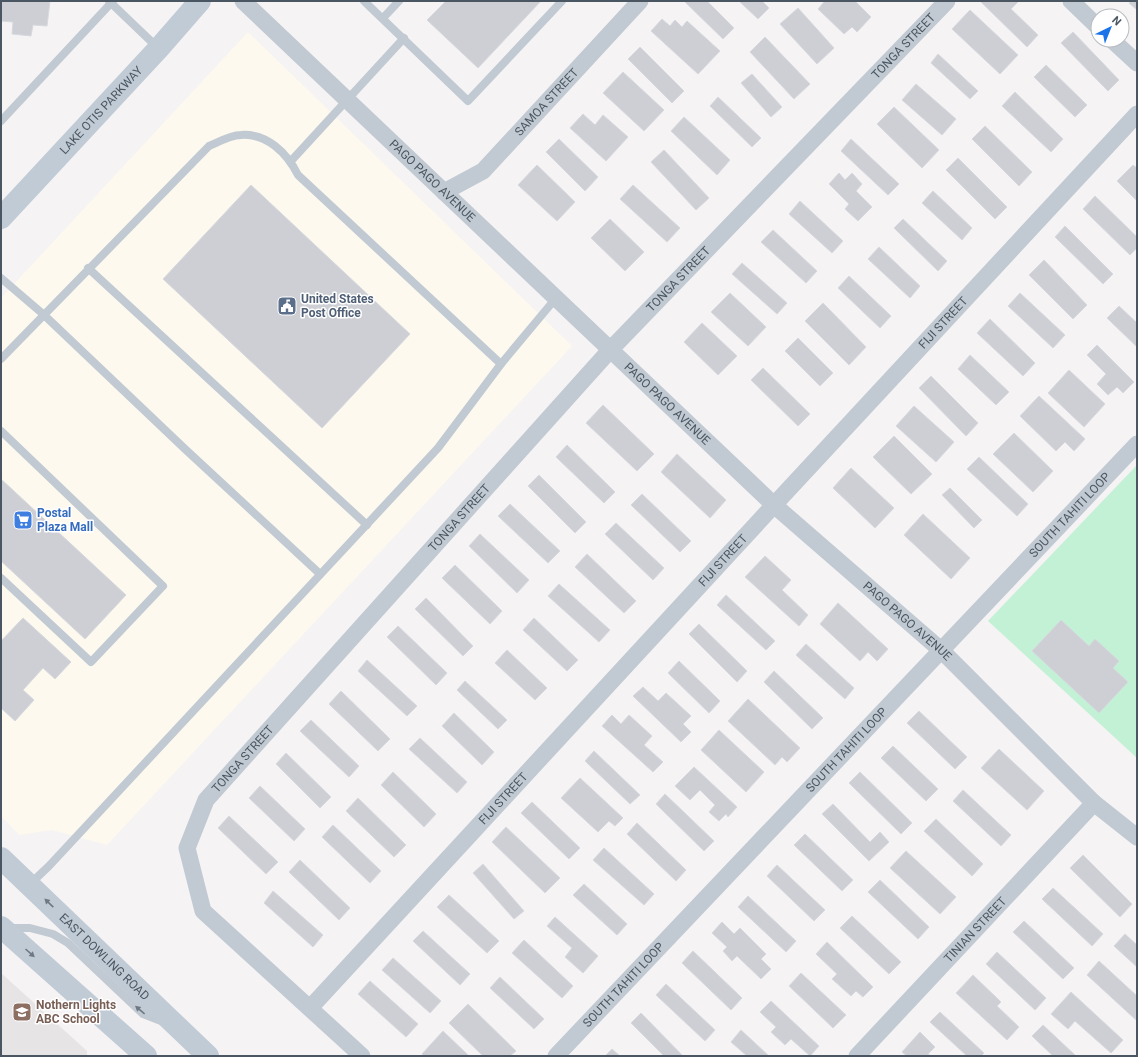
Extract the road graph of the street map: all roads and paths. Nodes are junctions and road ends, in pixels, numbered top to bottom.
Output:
1 (200, 1) edge
2 (243, 1) edge
3 (364, 1) edge
4 (399, 1) edge
5 (562, 1) edge
6 (640, 1) edge
7 (947, 1) edge
8 (1070, 1) edge
9 (111, 2) edge
10 (383, 18) junction
11 (1090, 20) edge
12 (404, 38) junction
13 (159, 48) junction
14 (1121, 48) edge
15 (1137, 63) edge
16 (346, 99) junction
17 (1137, 114) edge
18 (1, 121) edge
19 (291, 161) junction
20 (444, 192) junction
21 (1, 218) edge
22 (88, 268) junction
23 (1, 278) edge
24 (556, 298) junction
25 (43, 314) junction
26 (611, 349) junction
27 (1, 359) edge
28 (501, 364) junction
29 (1, 431) edge
30 (1137, 444) edge
31 (774, 505) junction
32 (367, 525) junction
33 (320, 574) junction
34 (1, 578) edge
35 (942, 651) junction
36 (1094, 803) junction
37 (1137, 837) edge
38 (1, 858) edge
39 (30, 884) junction
40 (1, 928) edge
41 (310, 1008) junction
42 (175, 1026) junction
43 (146, 1056) edge
44 (208, 1056) edge
45 (362, 1056) edge
46 (556, 1056) edge
47 (857, 1056) edge

1 - 13 main road, LAKE OTIS PARKWAY
2 - 16 street, PAGO PAGO AVENUE
3 - 10 lane
4 - 10 lane
5 - 12 lane
6 - 20 street, SAMOA STREET
7 - 26 street, TONGA STREET
8 - 11 street
9 - 13 lane
9 - 18 lane
10 - 12 lane
12 - 16 lane
13 - 21 main road, LAKE OTIS PARKWAY
14 - 15 street
16 - 19 lane
16 - 20 street, PAGO PAGO AVENUE
17 - 31 street, FIJI STREET
19 - 22 lane
19 - 28 lane
20 - 24 street, PAGO PAGO AVENUE
22 - 25 lane
22 - 32 lane
23 - 25 lane
24 - 26 street, PAGO PAGO AVENUE
24 - 28 lane
25 - 27 lane
25 - 33 lane
26 - 31 street, PAGO PAGO AVENUE
26 - 41 street, TONGA STREET
28 - 32 lane
29 - 34 lane
30 - 35 street, SOUTH TAHITI LOOP
31 - 35 street, PAGO PAGO AVENUE
31 - 41 street, FIJI STREET
32 - 33 lane
33 - 39 lane
35 - 36 street, PAGO PAGO AVENUE
35 - 46 street, SOUTH TAHITI LOOP
36 - 37 street, PAGO PAGO AVENUE
36 - 47 street, TINIAN STREET
38 - 39 main road, EAST DOWLING ROAD
42 -> 39 main road, EAST DOWLING ROAD
42 -> 40 lane
40 -> 43 main road
41 - 45 street, TONGA STREET
42 - 44 main road, EAST DOWLING ROAD

